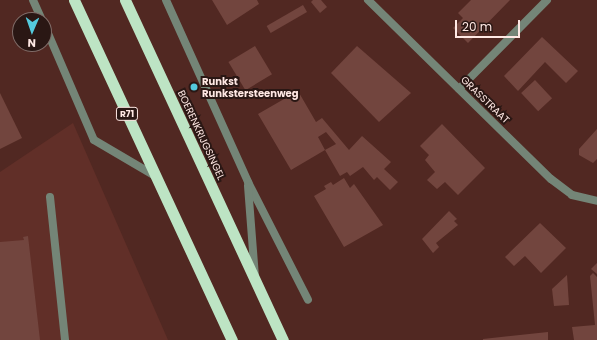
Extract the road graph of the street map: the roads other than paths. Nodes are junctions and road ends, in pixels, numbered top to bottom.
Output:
1 (33, 0) edge
2 (74, 0) edge
3 (125, 0) edge
4 (166, 0) edge
5 (368, 0) edge
6 (546, 0) edge
7 (38, 12) edge
8 (52, 43) edge
9 (459, 89) junction
10 (157, 177) junction
11 (248, 182) junction
12 (50, 197) dead end
13 (597, 201) edge
14 (255, 280) junction
15 (308, 300) dead end
16 (65, 340) edge
17 (232, 340) edge
18 (283, 340) edge

1 - 7 street
2 - 10 highway, R71
3 - 14 highway, BOERENKRIJGSINGEL
4 - 11 street, BOERENKRIJGSINGEL
5 - 9 street, GRASSTRAAT
6 - 9 street
8 - 10 street
9 - 13 street, GRASSTRAAT
10 - 17 highway, R71
11 - 14 street, BOERENKRIJGSINGEL
11 - 15 street, BOERENKRIJGSINGEL
12 - 16 street
14 - 18 highway, BOERENKRIJGSINGEL

